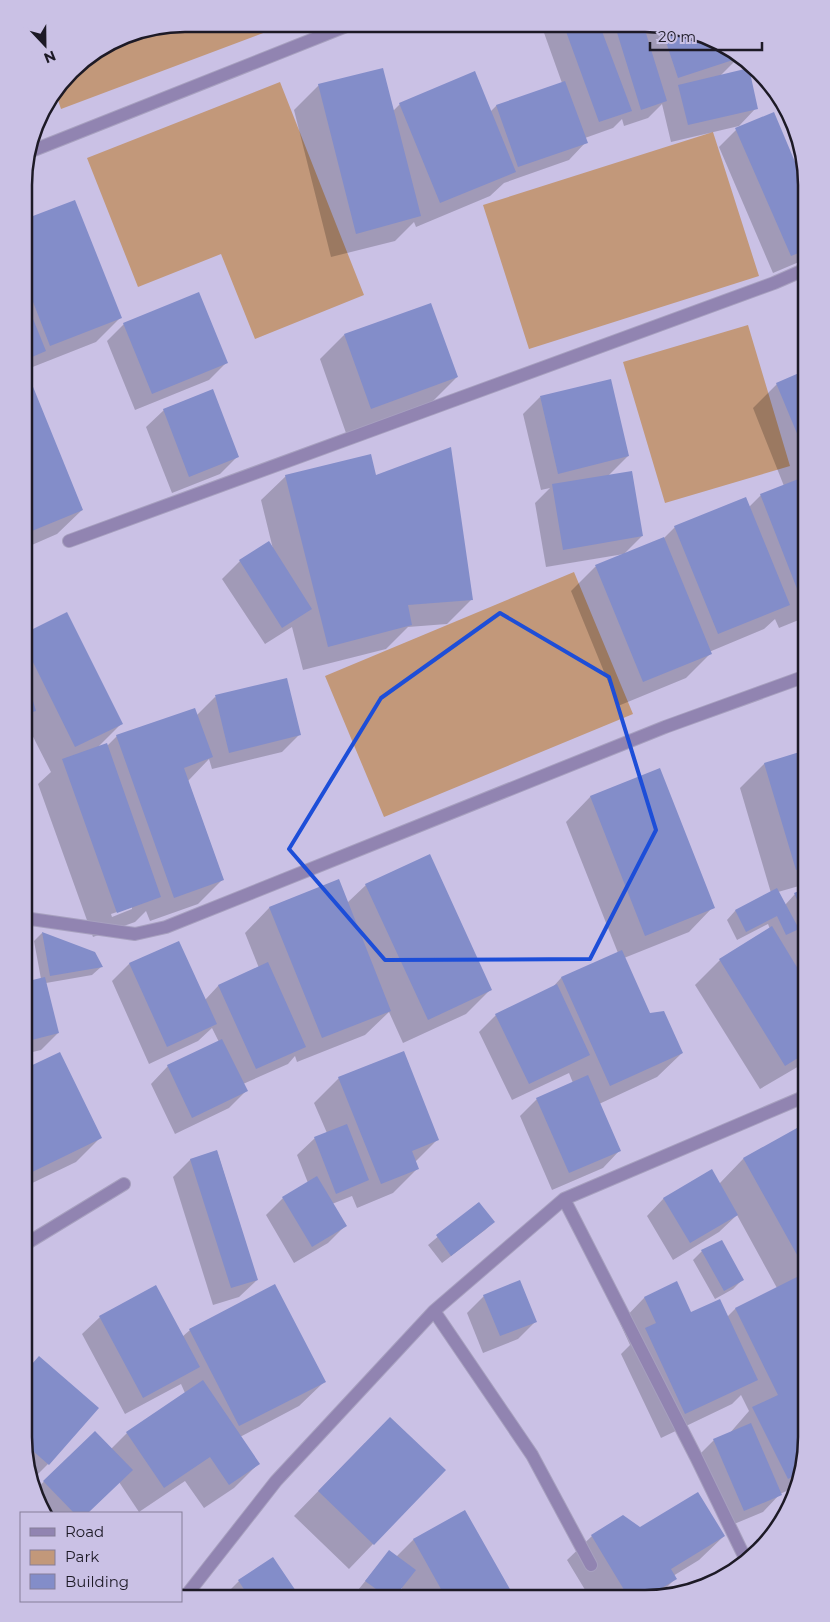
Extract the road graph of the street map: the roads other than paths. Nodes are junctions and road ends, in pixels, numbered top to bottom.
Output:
1 (330, 33) edge
2 (37, 149) edge
3 (798, 273) edge
4 (68, 541) dead end
5 (798, 679) edge
6 (32, 919) edge
7 (797, 1100) edge
8 (124, 1184) dead end
9 (564, 1199) junction
10 (32, 1239) edge
11 (434, 1311) junction
12 (743, 1554) edge
13 (591, 1565) dead end
14 (190, 1590) edge

1 - 2 street
3 - 4 street
5 - 6 street
7 - 9 street
8 - 10 street
9 - 11 street
9 - 12 street
11 - 13 street
11 - 14 street

